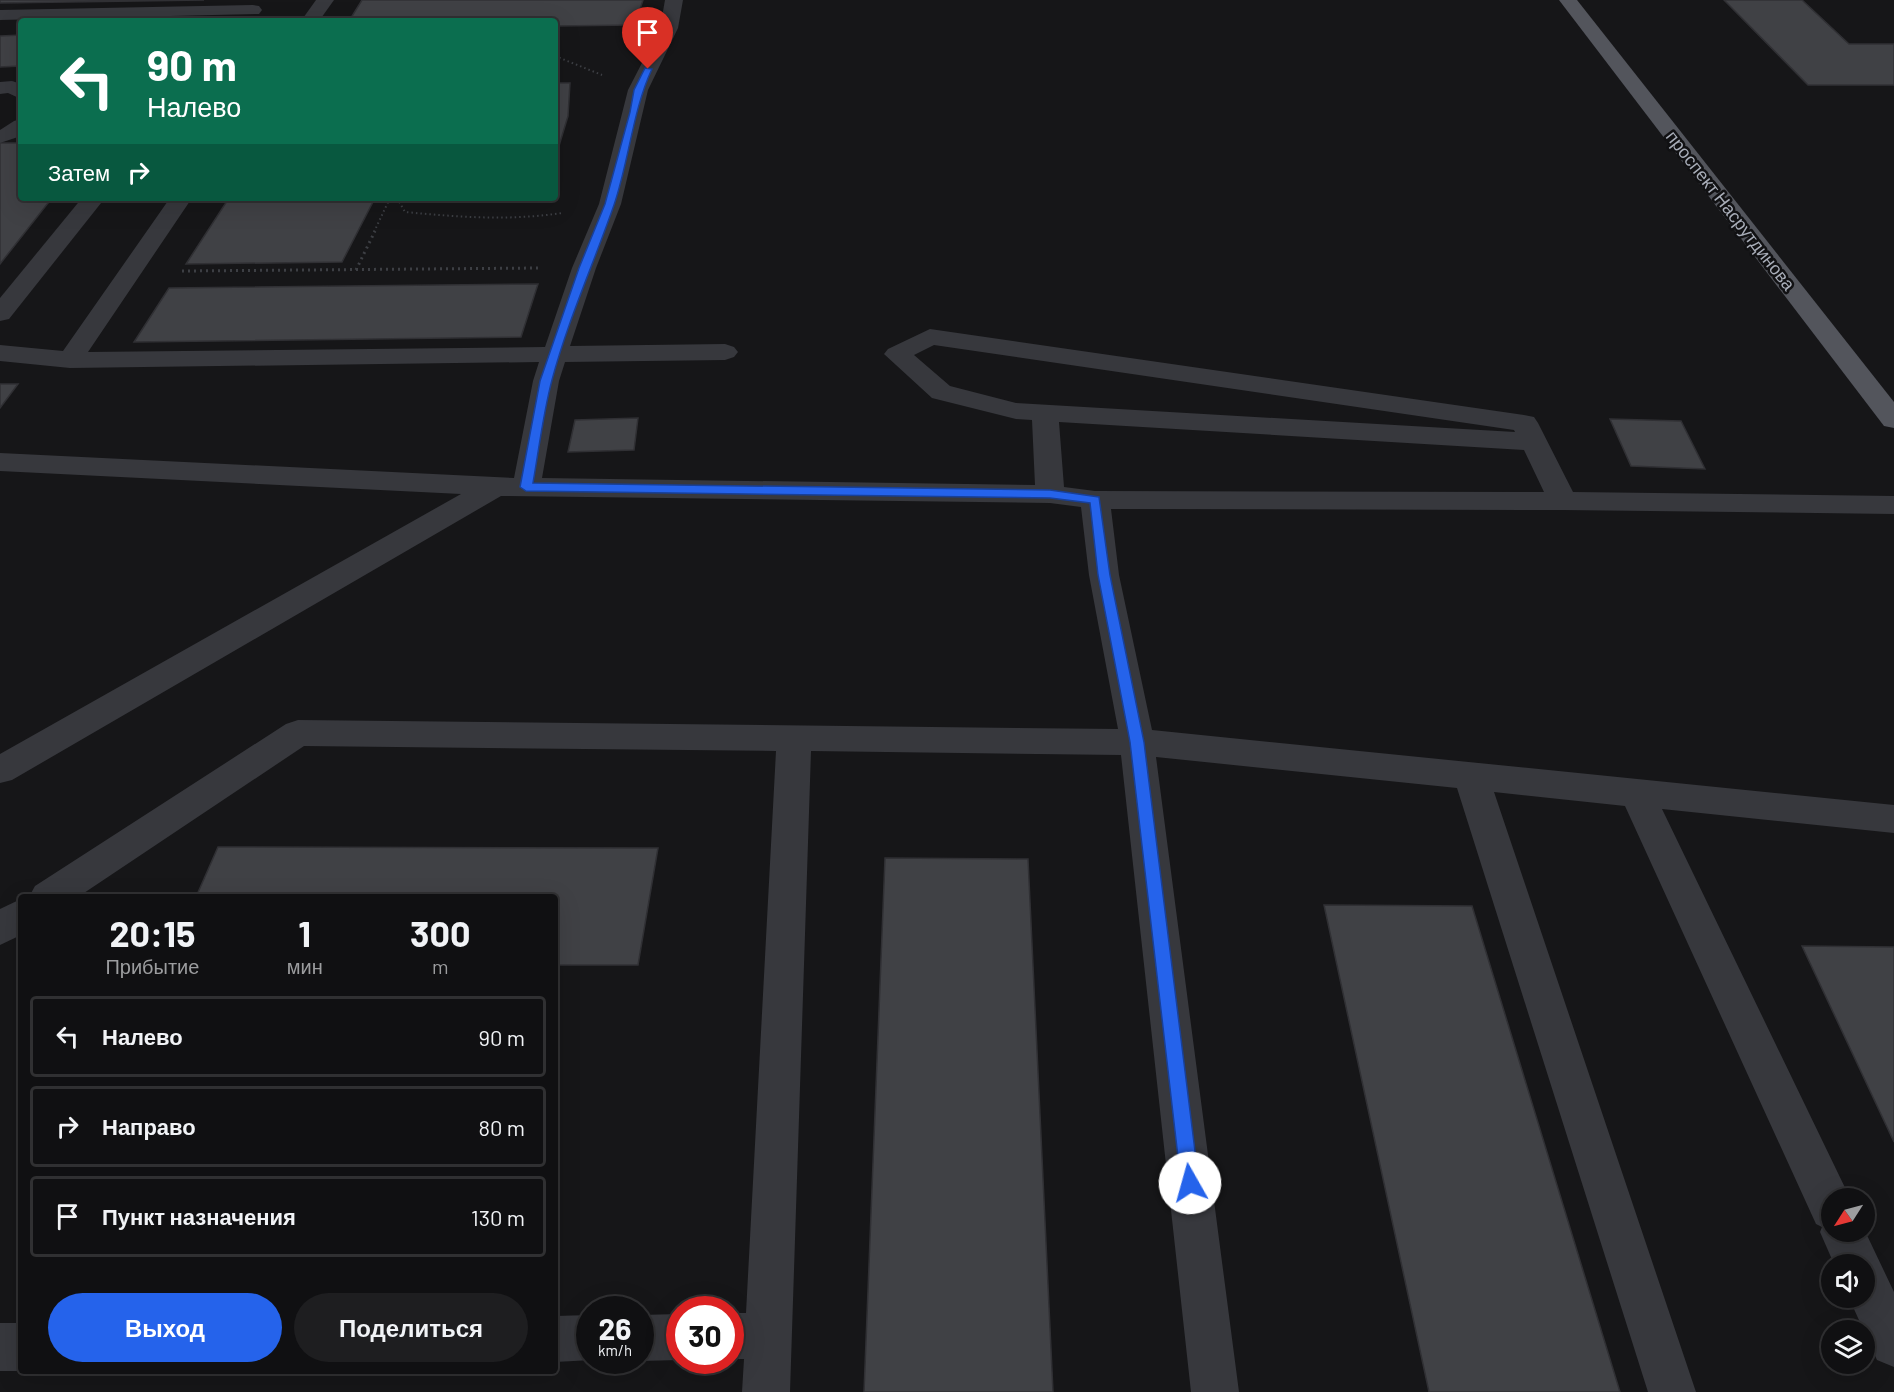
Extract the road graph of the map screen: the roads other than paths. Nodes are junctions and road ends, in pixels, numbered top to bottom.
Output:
1 (325, 0) edge
2 (674, 0) edge
3 (1568, 0) edge
4 (252, 10) edge
5 (0, 15) edge
6 (312, 18) edge
7 (0, 88) edge
8 (18, 91) edge
9 (18, 128) edge
10 (0, 137) edge
11 (92, 201) edge
12 (180, 201) edge
13 (34, 273) junction
14 (0, 274) edge
15 (0, 314) edge
16 (725, 352) dead end
17 (0, 353) edge
18 (555, 356) junction
19 (70, 360) junction
20 (1044, 413) junction
21 (1894, 420) edge
22 (1534, 442) junction
23 (0, 462) edge
24 (511, 487) junction
25 (1050, 494) junction
26 (1095, 500) junction
27 (1563, 501) junction
28 (1894, 505) edge
29 (794, 739) junction
30 (1137, 742) junction
31 (0, 770) edge
32 (1470, 776) junction
33 (1637, 793) junction
34 (1894, 819) edge
35 (53, 894) edge
36 (18, 917) edge
37 (0, 929) edge
38 (1822, 1188) edge
39 (1875, 1303) edge
40 (749, 1336) edge
41 (576, 1338) edge
42 (558, 1339) edge
43 (1894, 1343) edge
44 (0, 1347) edge
45 (18, 1347) edge
46 (766, 1392) edge
47 (1215, 1392) edge
48 (1672, 1392) edge

1 - 6 street
2 - 18 street
3 - 21 main road, проспект Насрутдинова
4 - 5 street
7 - 8 street
9 - 10 street
11 - 13 street
12 - 19 street
13 - 14 street
13 - 15 street
16 - 18 street
17 - 19 street
18 - 19 street
18 - 24 street
20 - 22 street
20 - 22 street
20 - 25 street
22 - 27 street
23 - 24 street
24 - 25 street
24 - 31 street
25 - 26 street
26 - 27 street
26 - 30 street
27 - 28 street
29 - 30 street
29 - 35 street
29 - 40 street
30 - 32 street
30 - 47 street
32 - 33 street
32 - 48 street
33 - 34 street
33 - 38 street
36 - 37 street
39 - 43 street
40 - 46 street
41 - 42 street
44 - 45 street

